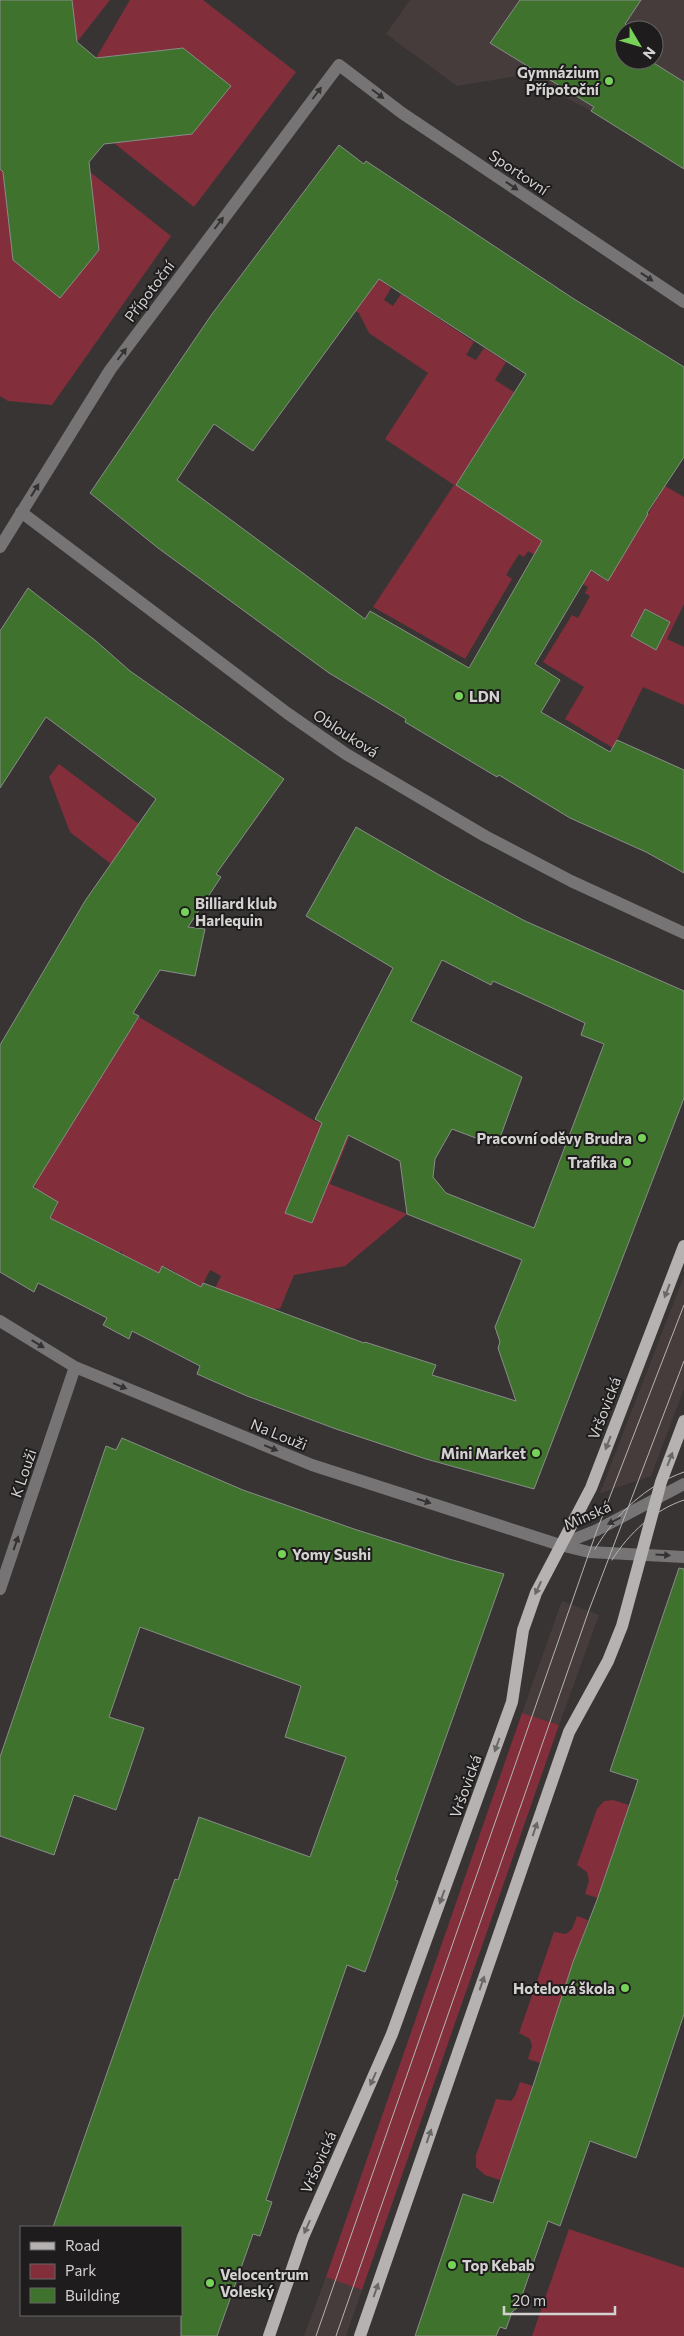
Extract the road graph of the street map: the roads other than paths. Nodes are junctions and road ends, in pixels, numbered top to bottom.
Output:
1 (339, 65) joint
2 (684, 302) edge
3 (21, 512) junction
4 (0, 547) edge
5 (684, 933) edge
6 (684, 1246) edge
7 (0, 1322) edge
8 (75, 1368) junction
9 (684, 1421) edge
10 (684, 1484) edge
11 (657, 1498) junction
12 (560, 1545) junction
13 (641, 1554) junction
14 (684, 1557) edge
15 (0, 1590) edge
16 (269, 2336) edge
17 (360, 2336) edge

1 -> 2 street, Sportovní
3 -> 1 street, Přípotoční
3 - 4 street, Přípotoční
3 - 5 street, Oblouková
6 -> 12 main road, Vršovická
7 -> 8 street, Na Louži
8 -> 12 street, Na Louži
15 -> 8 street, K Louži
11 -> 9 main road
10 - 11 street, Minská
11 -> 12 street, Minská
11 - 13 main road
12 - 13 street, Minská
12 -> 16 main road, Vršovická
13 -> 14 street, Minská
17 -> 13 main road

